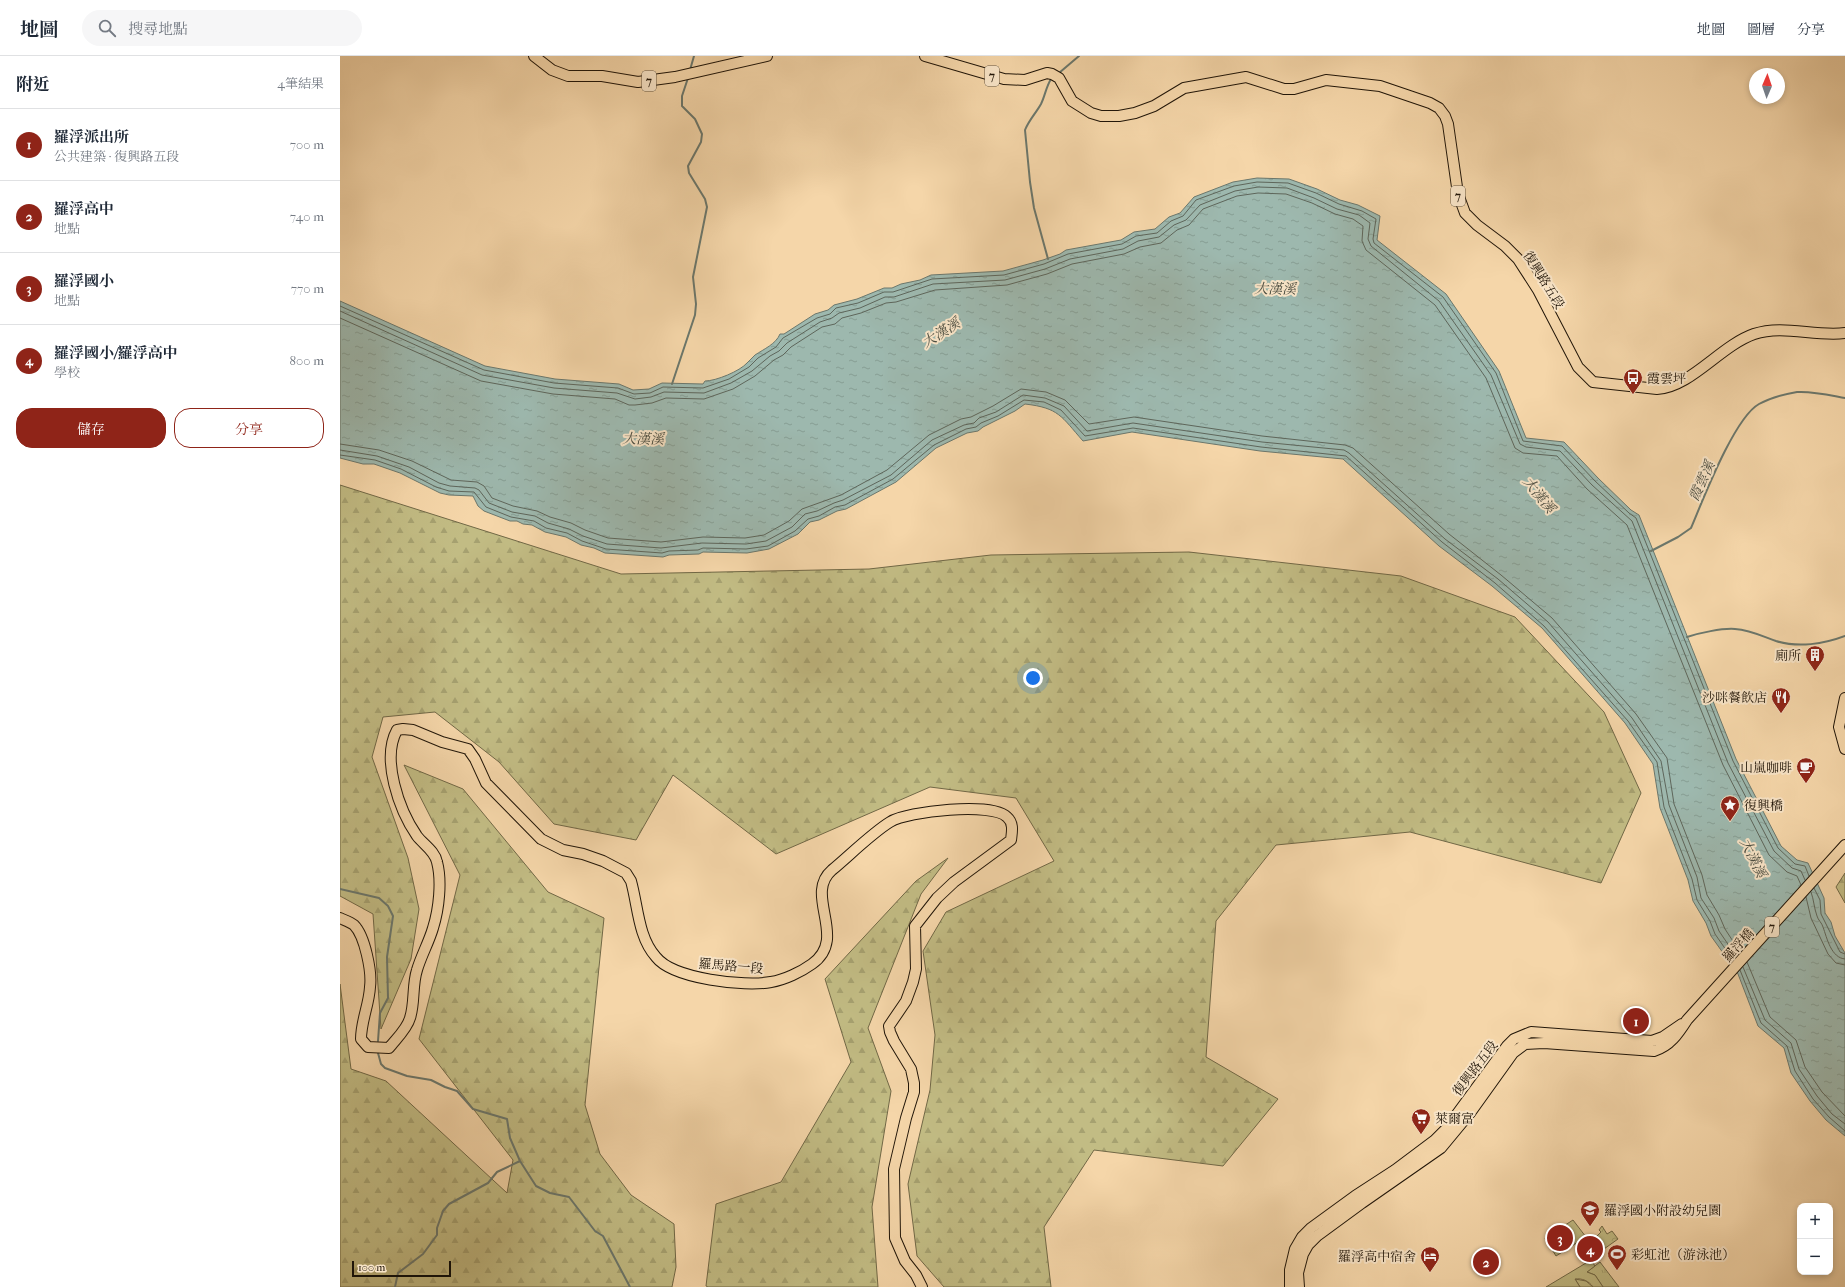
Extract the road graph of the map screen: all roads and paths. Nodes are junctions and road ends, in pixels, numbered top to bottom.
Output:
1 (534, 56) edge
2 (768, 56) edge
3 (926, 56) edge
4 (1845, 333) edge
5 (1845, 698) edge
6 (1845, 749) edge
7 (1845, 845) edge
8 (340, 918) edge
9 (1698, 1010) joint
10 (1532, 1038) junction
11 (922, 1287) edge
12 (1290, 1287) edge
13 (1299, 1287) edge

1 - 2 main road, 7
3 - 4 main road, 復興路五段 / 7
5 - 6 main road
7 - 9 main road, 羅浮橋 / 7
8 - 11 main road, 羅馬路一段
9 - 10 main road, 復興路五段 / 7
10 - 12 main road, 復興路五段 / 7
10 - 13 main road, 復興路五段

